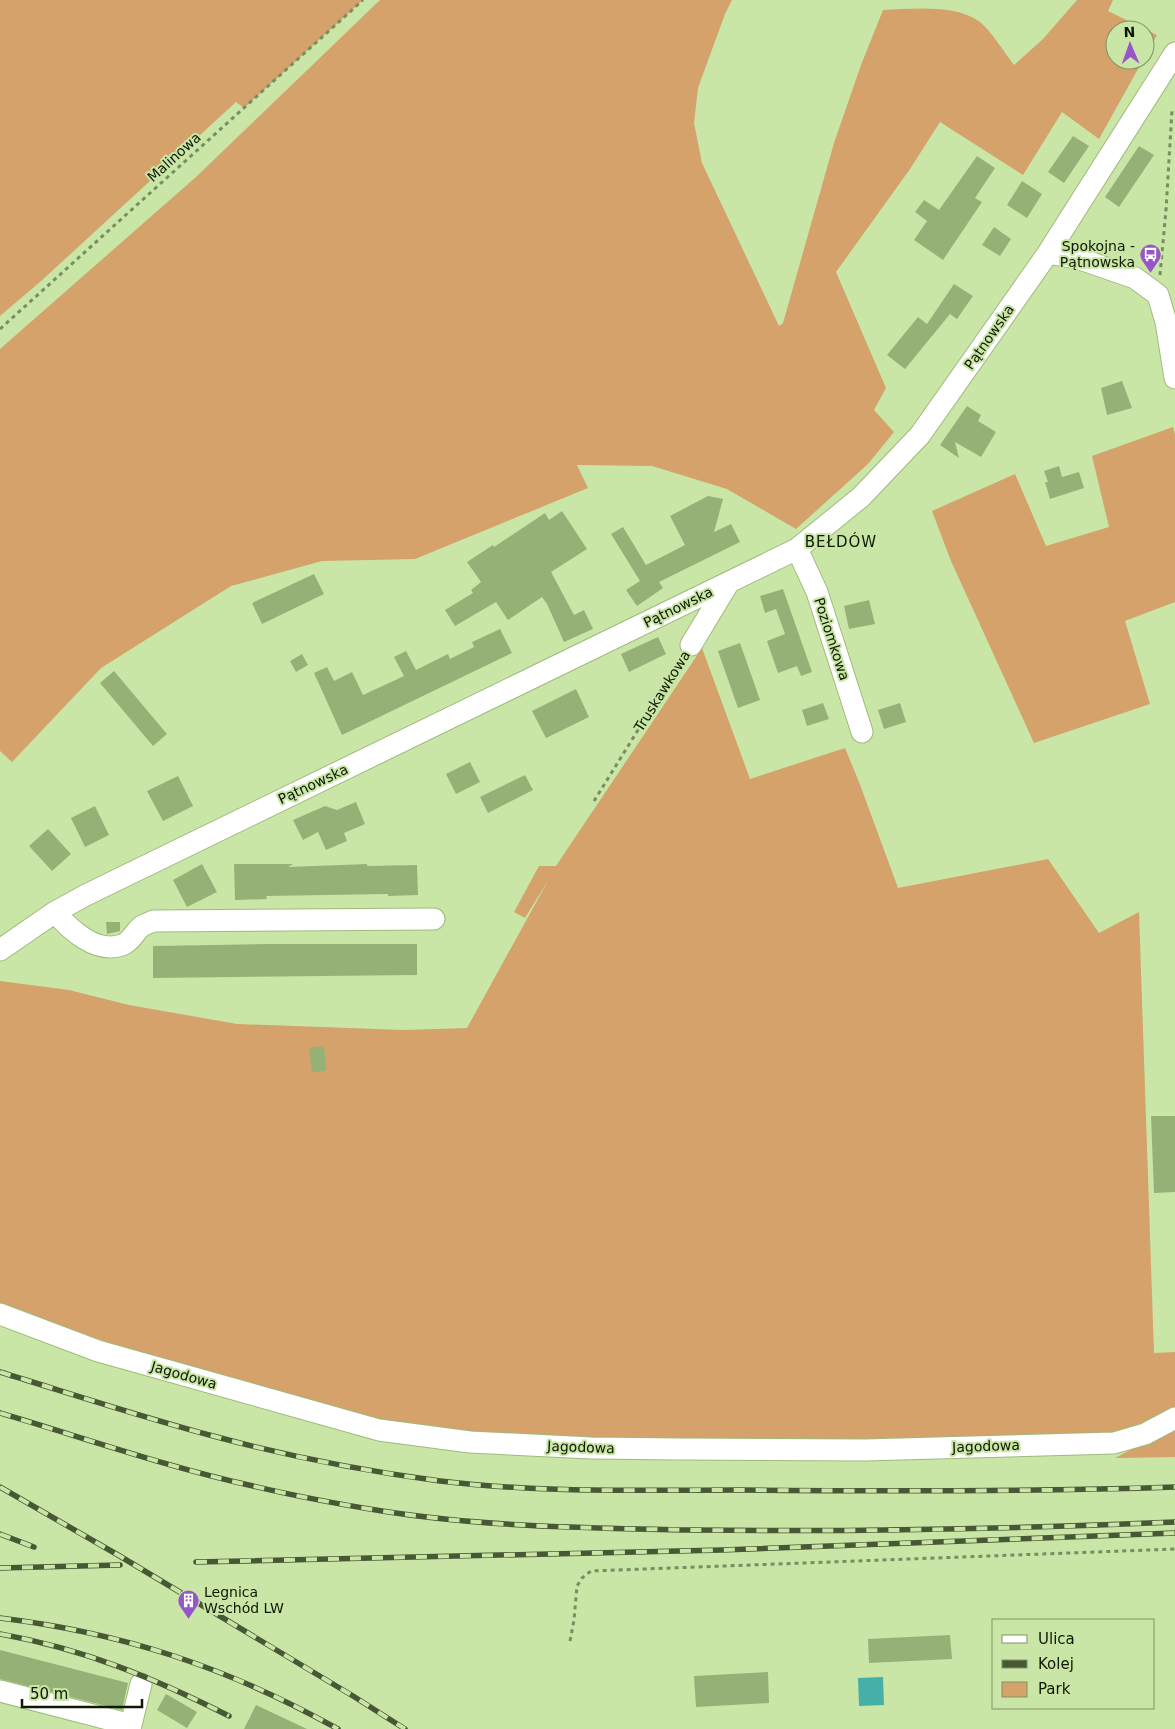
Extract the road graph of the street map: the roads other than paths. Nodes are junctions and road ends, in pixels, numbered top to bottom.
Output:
1 (1175, 53) edge
2 (1048, 254) junction
3 (1175, 378) edge
4 (797, 548) junction
5 (729, 582) junction
6 (691, 645) road end
7 (862, 732) dead end
8 (55, 912) junction
9 (434, 918) dead end
10 (0, 950) edge
11 (0, 1314) edge
12 (1175, 1418) edge
13 (141, 1684) dead end
14 (0, 1691) edge

1 - 2 street, Pątnowska
2 - 3 street
2 - 4 street, Pątnowska
4 - 5 street, Pątnowska
4 - 7 street, Poziomkowa
5 - 6 street, Truskawkowa
5 - 8 street, Pątnowska
8 - 9 street
8 - 10 street, Pątnowska
11 - 12 street, Jagodowa
13 - 14 street

